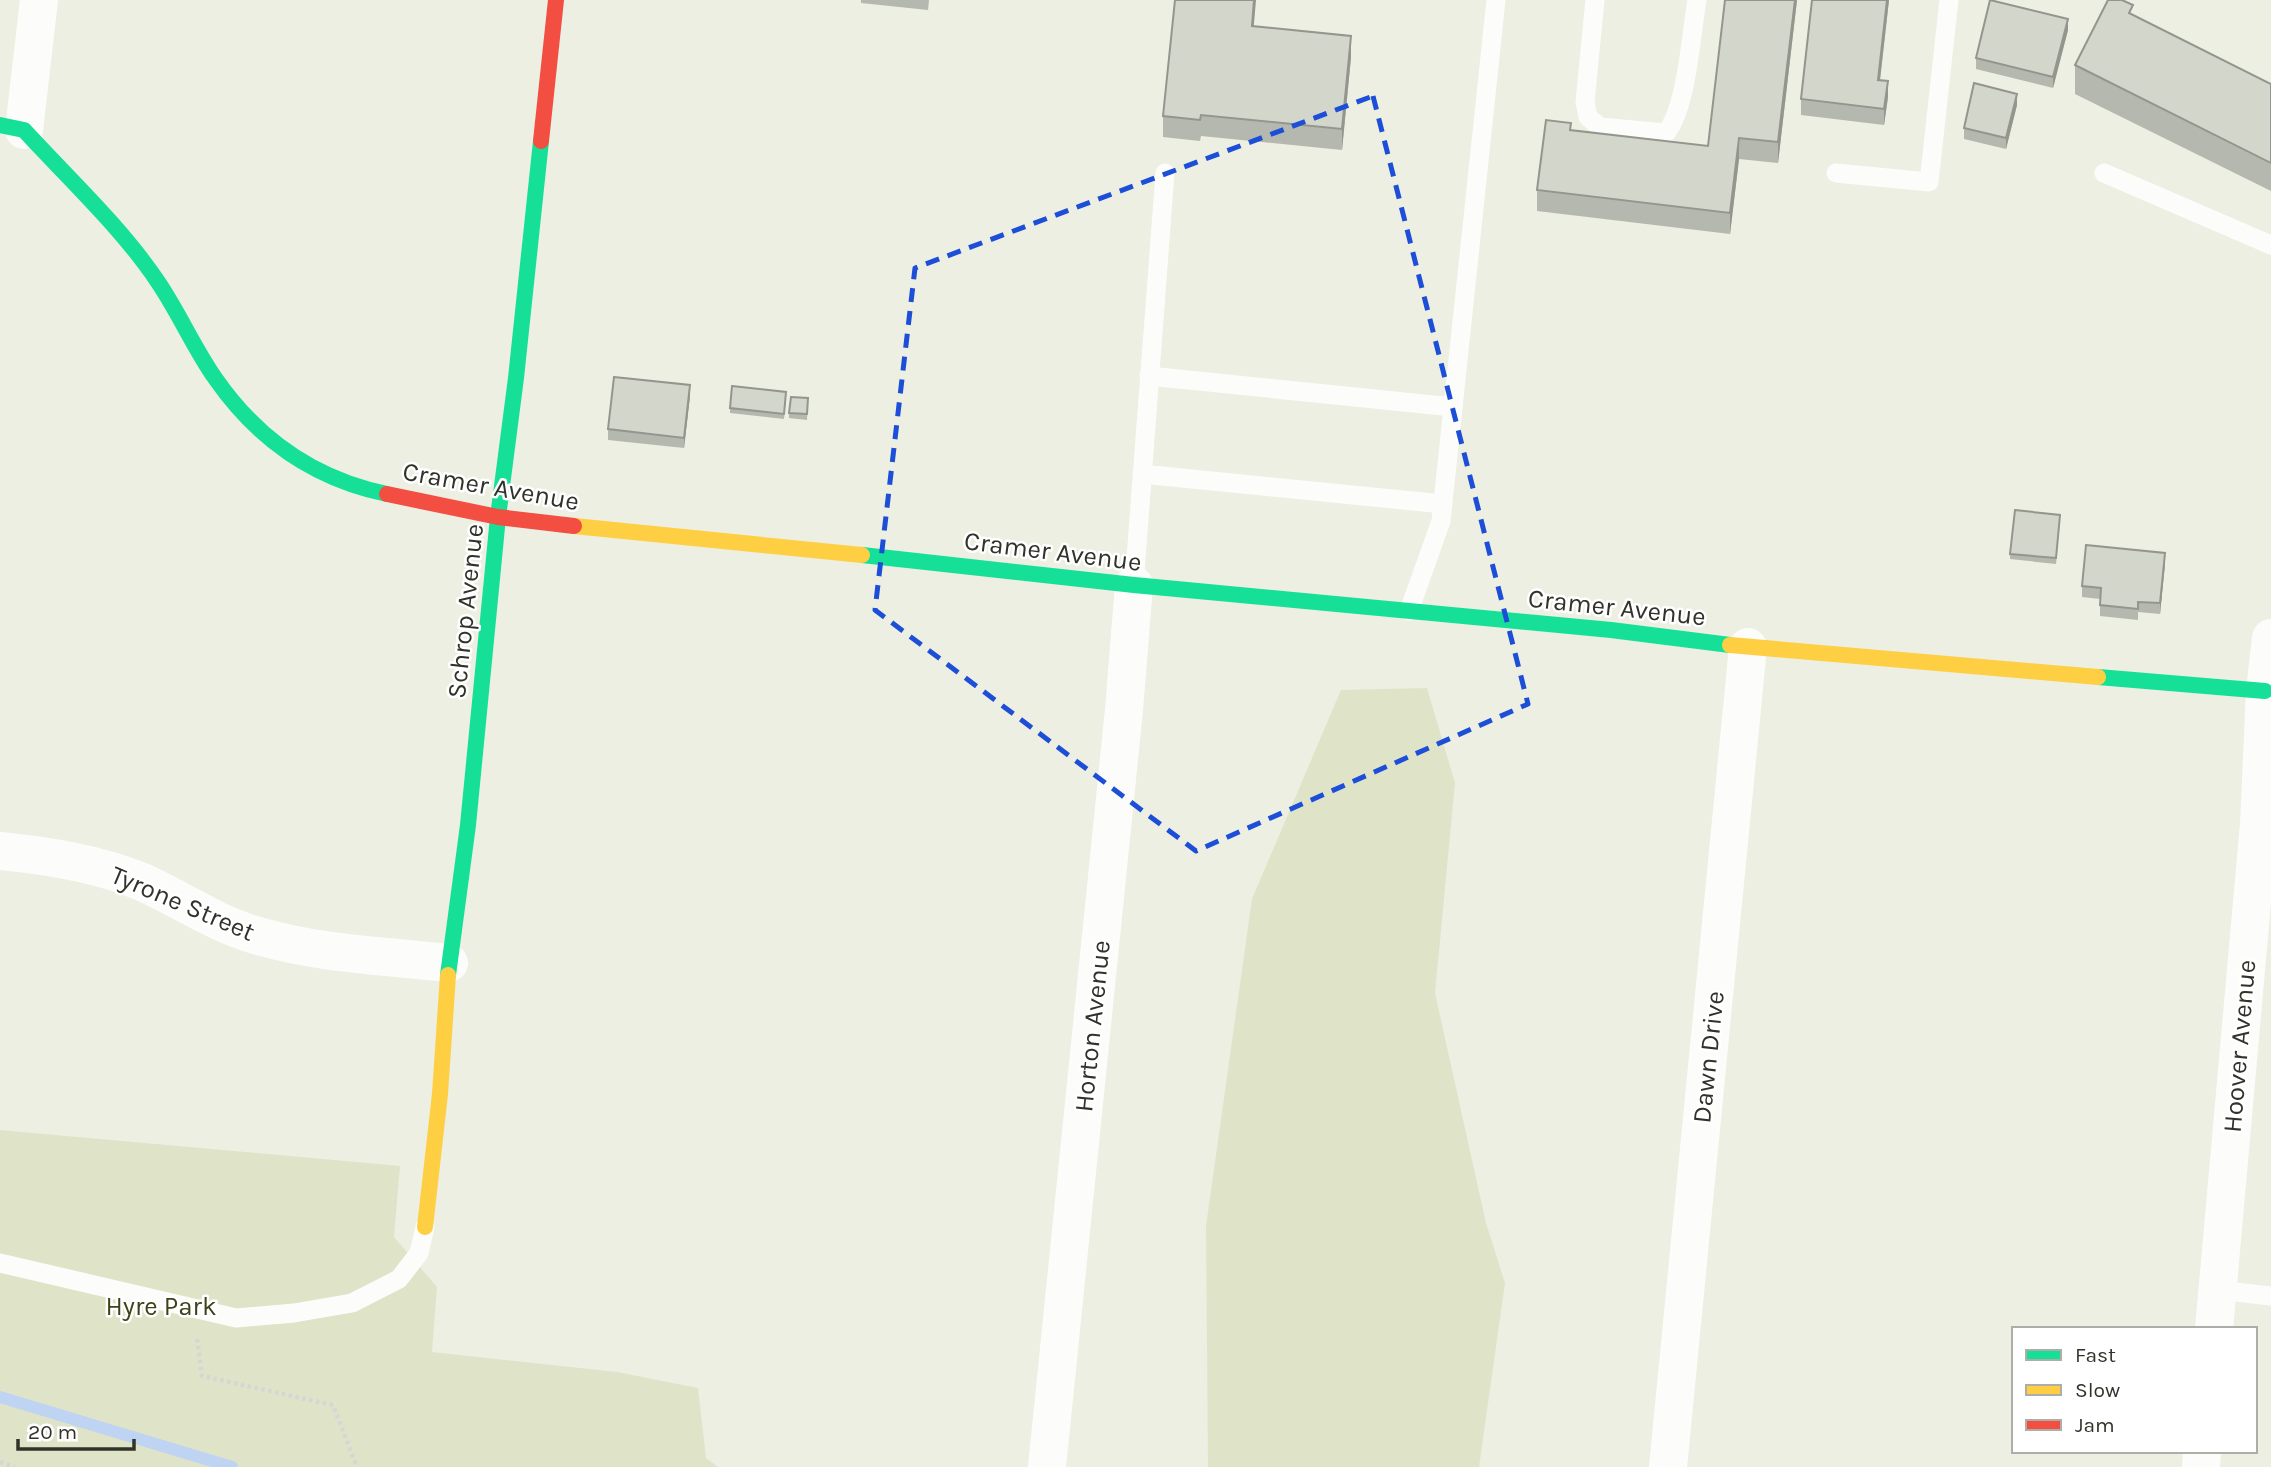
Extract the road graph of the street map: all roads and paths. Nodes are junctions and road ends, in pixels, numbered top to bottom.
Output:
1 (38, 0) edge
2 (556, 0) edge
3 (1496, 0) edge
4 (1595, 0) edge
5 (1697, 0) edge
6 (1949, 0) edge
7 (12, 128) edge
8 (1165, 173) dead end
9 (1836, 173) dead end
10 (2104, 173) dead end
11 (2271, 245) edge
12 (1150, 376) junction
13 (1453, 407) junction
14 (1142, 474) junction
15 (1443, 504) junction
16 (498, 517) junction
17 (1134, 585) junction
18 (1409, 611) junction
19 (2271, 638) edge
20 (1748, 647) junction
21 (2265, 691) junction
22 (0, 850) edge
23 (449, 963) junction
24 (425, 1227) joint
25 (0, 1264) edge
26 (2218, 1290) junction
27 (2271, 1296) edge
28 (192, 1308) junction
29 (2214, 1327) edge
30 (0, 1462) edge
31 (15, 1467) edge
32 (357, 1467) edge
33 (1048, 1467) edge
34 (1668, 1467) edge

1 - 7 street
2 - 16 street, Schrop Avenue
3 - 13 lane
4 - 5 lane
6 - 9 lane
7 - 16 street, Cramer Avenue
8 - 12 lane
10 - 11 lane
12 - 13 lane
12 - 14 lane
13 - 15 lane
14 - 15 lane
14 - 17 lane
15 - 18 lane
16 - 17 street, Cramer Avenue
16 - 23 street, Schrop Avenue
17 - 18 street, Cramer Avenue
17 - 33 street, Horton Avenue
18 - 20 street, Cramer Avenue
19 - 21 street, Hoover Avenue
20 - 21 street, Cramer Avenue
20 - 34 street, Dawn Drive
21 - 26 street, Hoover Avenue
22 - 23 street, Tyrone Street
23 - 24 street, Schrop Avenue
24 - 28 lane
25 - 28 lane
26 - 27 lane
26 - 29 street, Hoover Avenue
28 - 32 path
30 - 31 path

